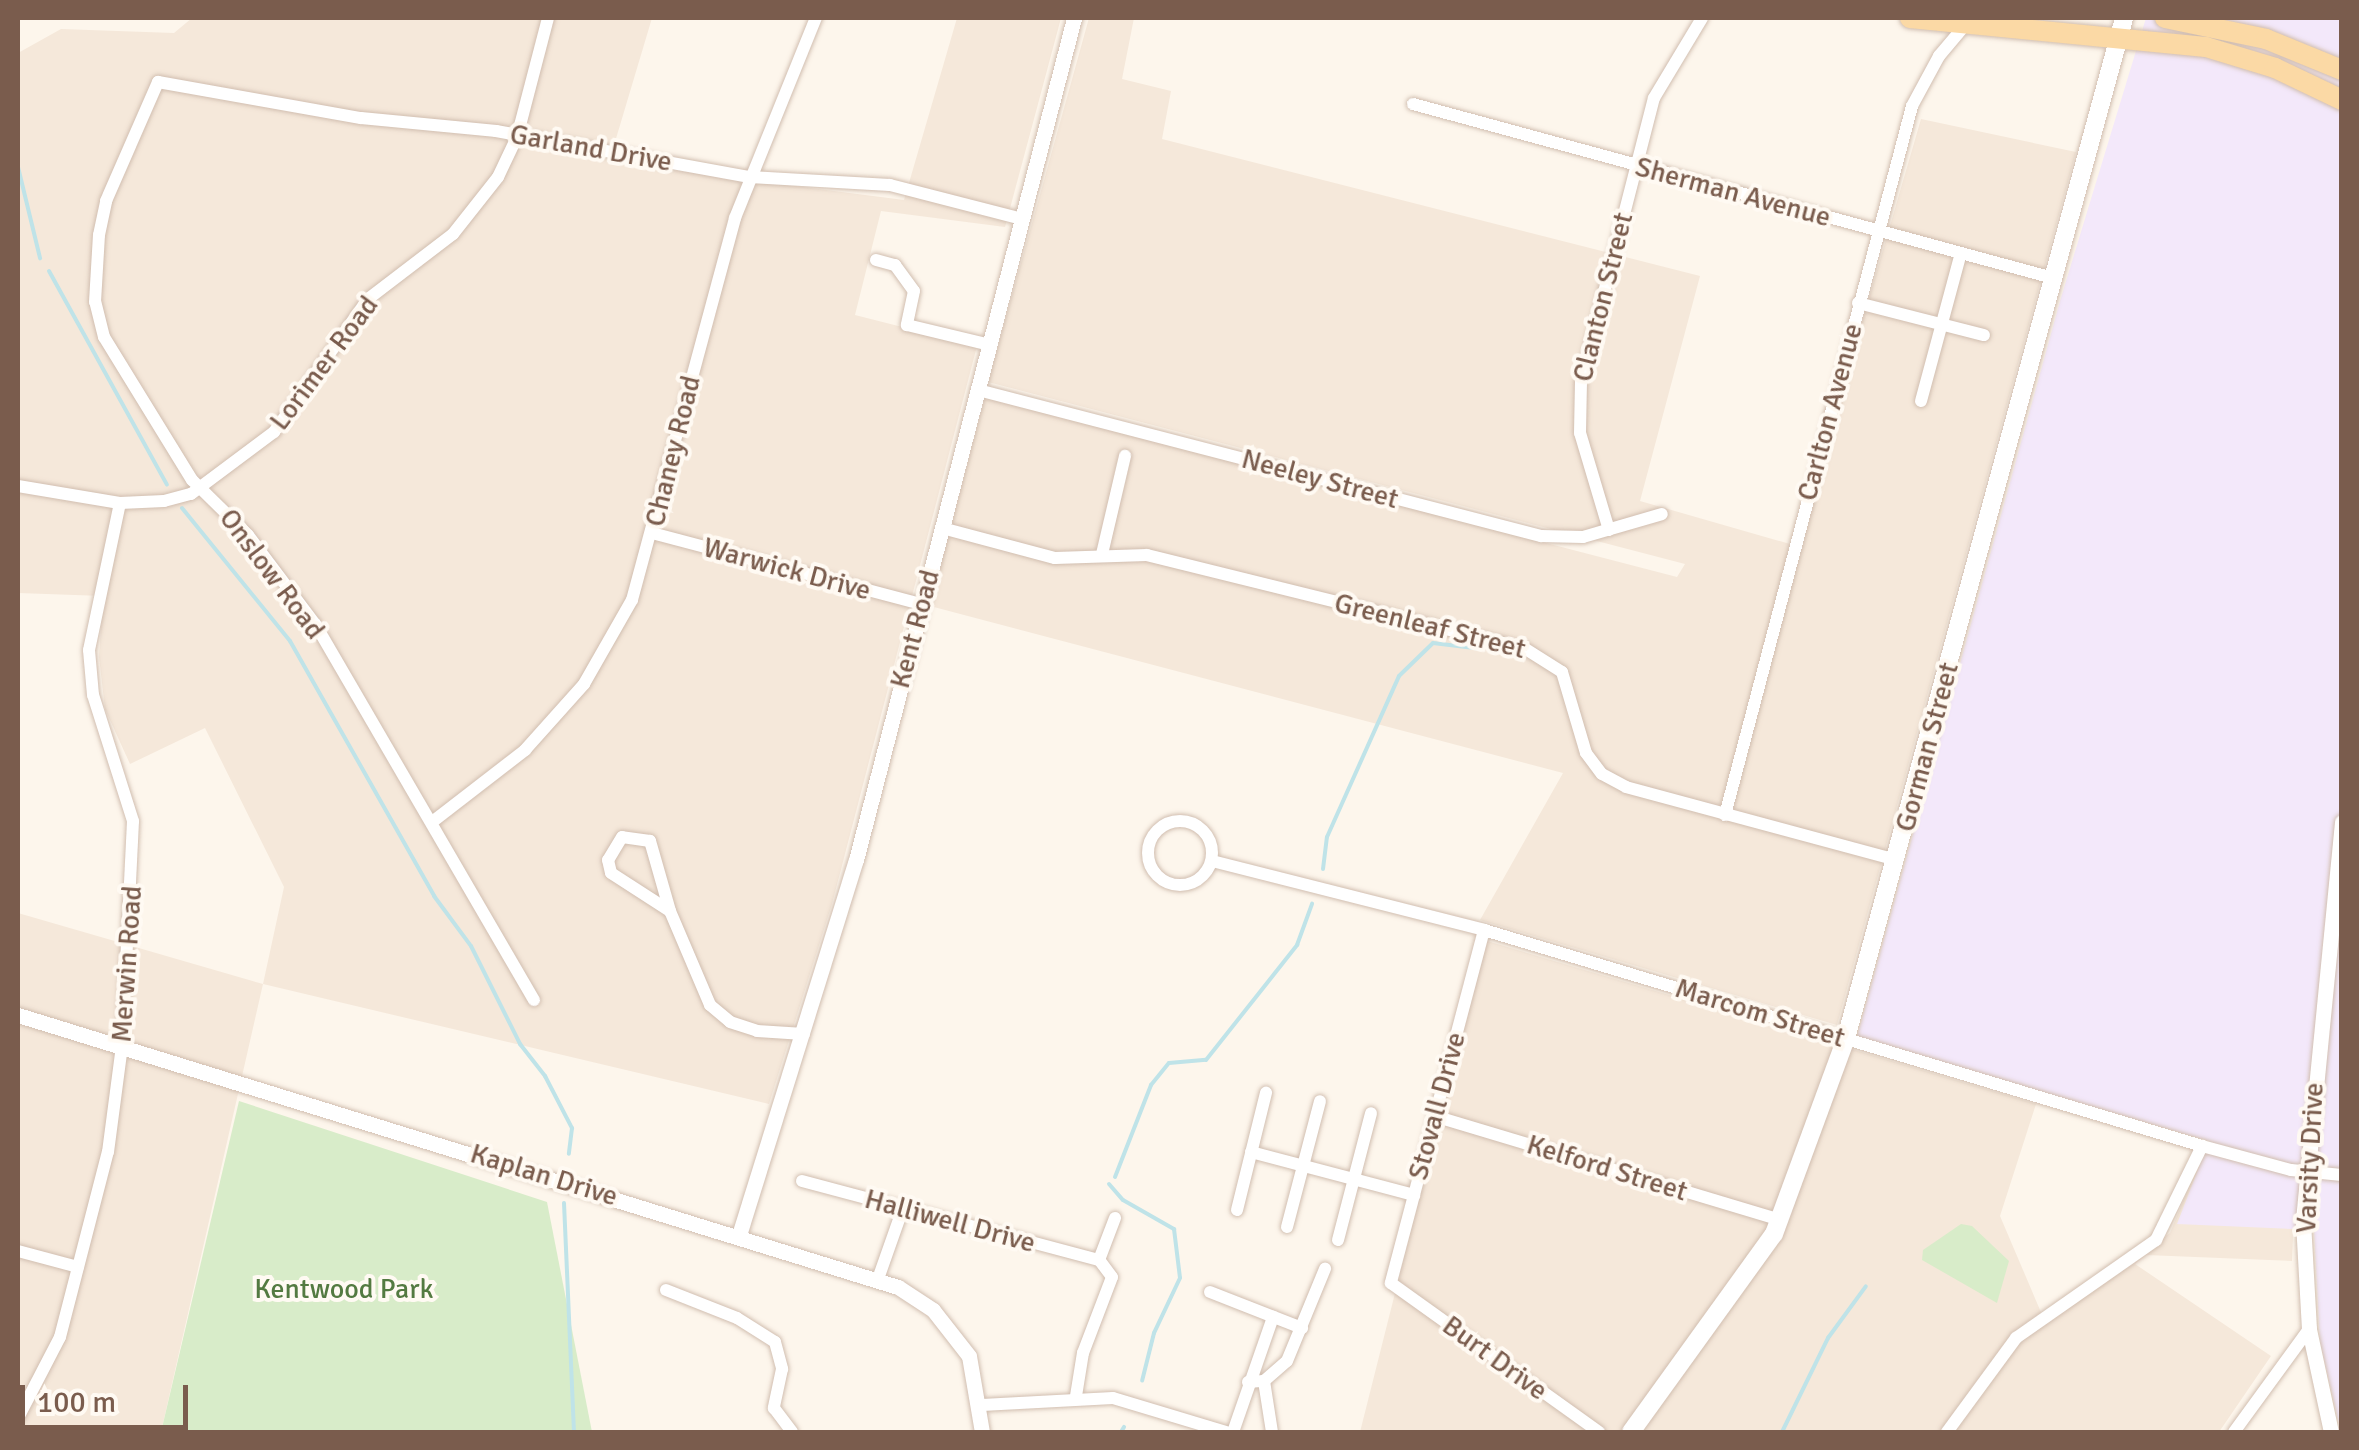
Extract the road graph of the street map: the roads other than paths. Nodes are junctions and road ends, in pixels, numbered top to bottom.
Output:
1 (548, 18) edge
2 (816, 18) edge
3 (1074, 18) edge
4 (1702, 18) edge
5 (1910, 18) edge
6 (2165, 18) edge
7 (1968, 23) junction
8 (2122, 27) edge
9 (2342, 70) edge
10 (158, 82) joint
11 (2342, 100) edge
12 (1413, 104) dead end
13 (517, 136) junction
14 (1635, 165) junction
15 (750, 177) junction
16 (1022, 219) junction
17 (1878, 231) junction
18 (1961, 253) junction
19 (876, 260) dead end
20 (2053, 278) junction
21 (1858, 303) junction
22 (1942, 324) junction
23 (1984, 334) dead end
24 (990, 345) junction
25 (978, 390) junction
26 (1922, 401) dead end
27 (1125, 456) dead end
28 (18, 486) edge
29 (202, 486) junction
30 (120, 503) junction
31 (1662, 514) dead end
32 (942, 528) junction
33 (1609, 530) junction
34 (652, 533) junction
35 (1102, 554) junction
36 (921, 604) junction
37 (1725, 815) junction
38 (432, 822) junction
39 (2342, 822) edge
40 (1897, 860) junction
41 (1212, 861) junction
42 (670, 910) junction
43 (1484, 930) junction
44 (534, 1000) dead end
45 (18, 1014) edge
46 (804, 1034) junction
47 (1846, 1038) junction
48 (122, 1046) junction
49 (1266, 1093) dead end
50 (1320, 1101) dead end
51 (1371, 1113) dead end
52 (1434, 1116) junction
53 (2202, 1146) junction
54 (1252, 1152) junction
55 (1304, 1166) junction
56 (2306, 1172) junction
57 (2342, 1175) edge
58 (1354, 1179) junction
59 (802, 1181) dead end
60 (1414, 1194) junction
61 (903, 1208) junction
62 (1236, 1210) dead end
63 (1115, 1218) dead end
64 (1780, 1220) junction
65 (1287, 1227) dead end
66 (739, 1236) junction
67 (1338, 1240) dead end
68 (18, 1251) edge
69 (1099, 1260) junction
70 (78, 1266) junction
71 (1326, 1269) dead end
72 (878, 1279) junction
73 (1391, 1283) joint
74 (666, 1290) dead end
75 (1210, 1292) dead end
76 (1273, 1317) junction
77 (1302, 1328) junction
78 (2308, 1330) junction
79 (1264, 1380) junction
80 (1248, 1382) junction
81 (1076, 1396) junction
82 (982, 1404) junction
83 (18, 1418) edge
84 (792, 1432) edge
85 (982, 1432) edge
86 (1230, 1432) edge
87 (1272, 1432) edge
88 (1600, 1432) edge
89 (1631, 1432) edge
90 (1948, 1432) edge
91 (2234, 1432) edge
92 (2331, 1432) edge

1 - 13 street, Lorimer Road
2 - 15 street, Chaney Road
3 - 16 street, Kent Road
4 - 14 street, Clanton Street
5 - 7 main road
6 - 9 main road
7 - 8 main road
7 - 17 street, Carlton Avenue
8 - 11 main road
8 - 20 main road, Gorman Street
10 - 13 street, Garland Drive
10 - 29 street, Onslow Road
12 - 14 street, Sherman Avenue
13 - 15 street, Garland Drive
13 - 29 street, Lorimer Road
14 - 17 street, Sherman Avenue
14 - 33 street, Clanton Street
15 - 16 street, Garland Drive
15 - 34 street, Chaney Road
16 - 24 street, Kent Road
17 - 18 street, Sherman Avenue
17 - 21 street, Carlton Avenue
18 - 20 street, Sherman Avenue
18 - 22 street
19 - 24 street
20 - 40 main road, Gorman Street
21 - 22 street
21 - 37 street, Carlton Avenue
22 - 23 street
22 - 26 street
24 - 25 street, Kent Road
25 - 32 street, Kent Road
25 - 33 street, Neeley Street
27 - 35 street
28 - 30 street, Lorimer Road
29 - 30 street, Lorimer Road
29 - 38 street, Onslow Road
30 - 48 street, Merwin Road
31 - 33 street, Neeley Street
32 - 35 street, Greenleaf Street
32 - 36 street, Kent Road
34 - 36 street, Warwick Drive
34 - 38 street, Chaney Road
35 - 37 street, Greenleaf Street
36 - 46 street, Kent Road
37 - 40 street, Greenleaf Street
38 - 44 street, Onslow Road
39 - 56 street, Varsity Drive
40 - 47 main road, Gorman Street
41 - 41 street
41 - 43 street, Marcom Street
42 - 42 street
42 - 46 street
43 - 47 street, Marcom Street
43 - 52 street, Stovall Drive
45 - 48 street, Kaplan Drive
46 - 66 street, Kent Road
47 - 53 street, Marcom Street
47 - 64 main road, Gorman Street
48 - 66 street, Kaplan Drive
48 - 70 street, Merwin Road
49 - 54 street
50 - 55 street
51 - 58 street
52 - 60 street, Stovall Drive
52 - 64 street, Kelford Street
53 - 56 street, Marcom Street
53 - 90 street
54 - 55 street
54 - 62 street
55 - 58 street
55 - 65 street
56 - 57 street, Marcom Street
56 - 78 street, Varsity Drive
58 - 60 street
58 - 67 street
59 - 61 street, Halliwell Drive
60 - 73 street, Stovall Drive
61 - 69 street, Halliwell Drive
61 - 72 street
63 - 69 street
64 - 89 main road, Gorman Street
66 - 72 street, Kaplan Drive
68 - 70 street
69 - 81 street
70 - 83 street, Merwin Road
71 - 77 street
72 - 82 street, Kaplan Drive
73 - 88 street, Burt Drive
74 - 84 street
75 - 76 street
76 - 77 street
76 - 80 street
77 - 79 street
78 - 91 street
78 - 92 street, Varsity Drive
79 - 80 street
79 - 87 street
80 - 86 street
81 - 82 street
81 - 86 street
82 - 85 street, Kaplan Drive

